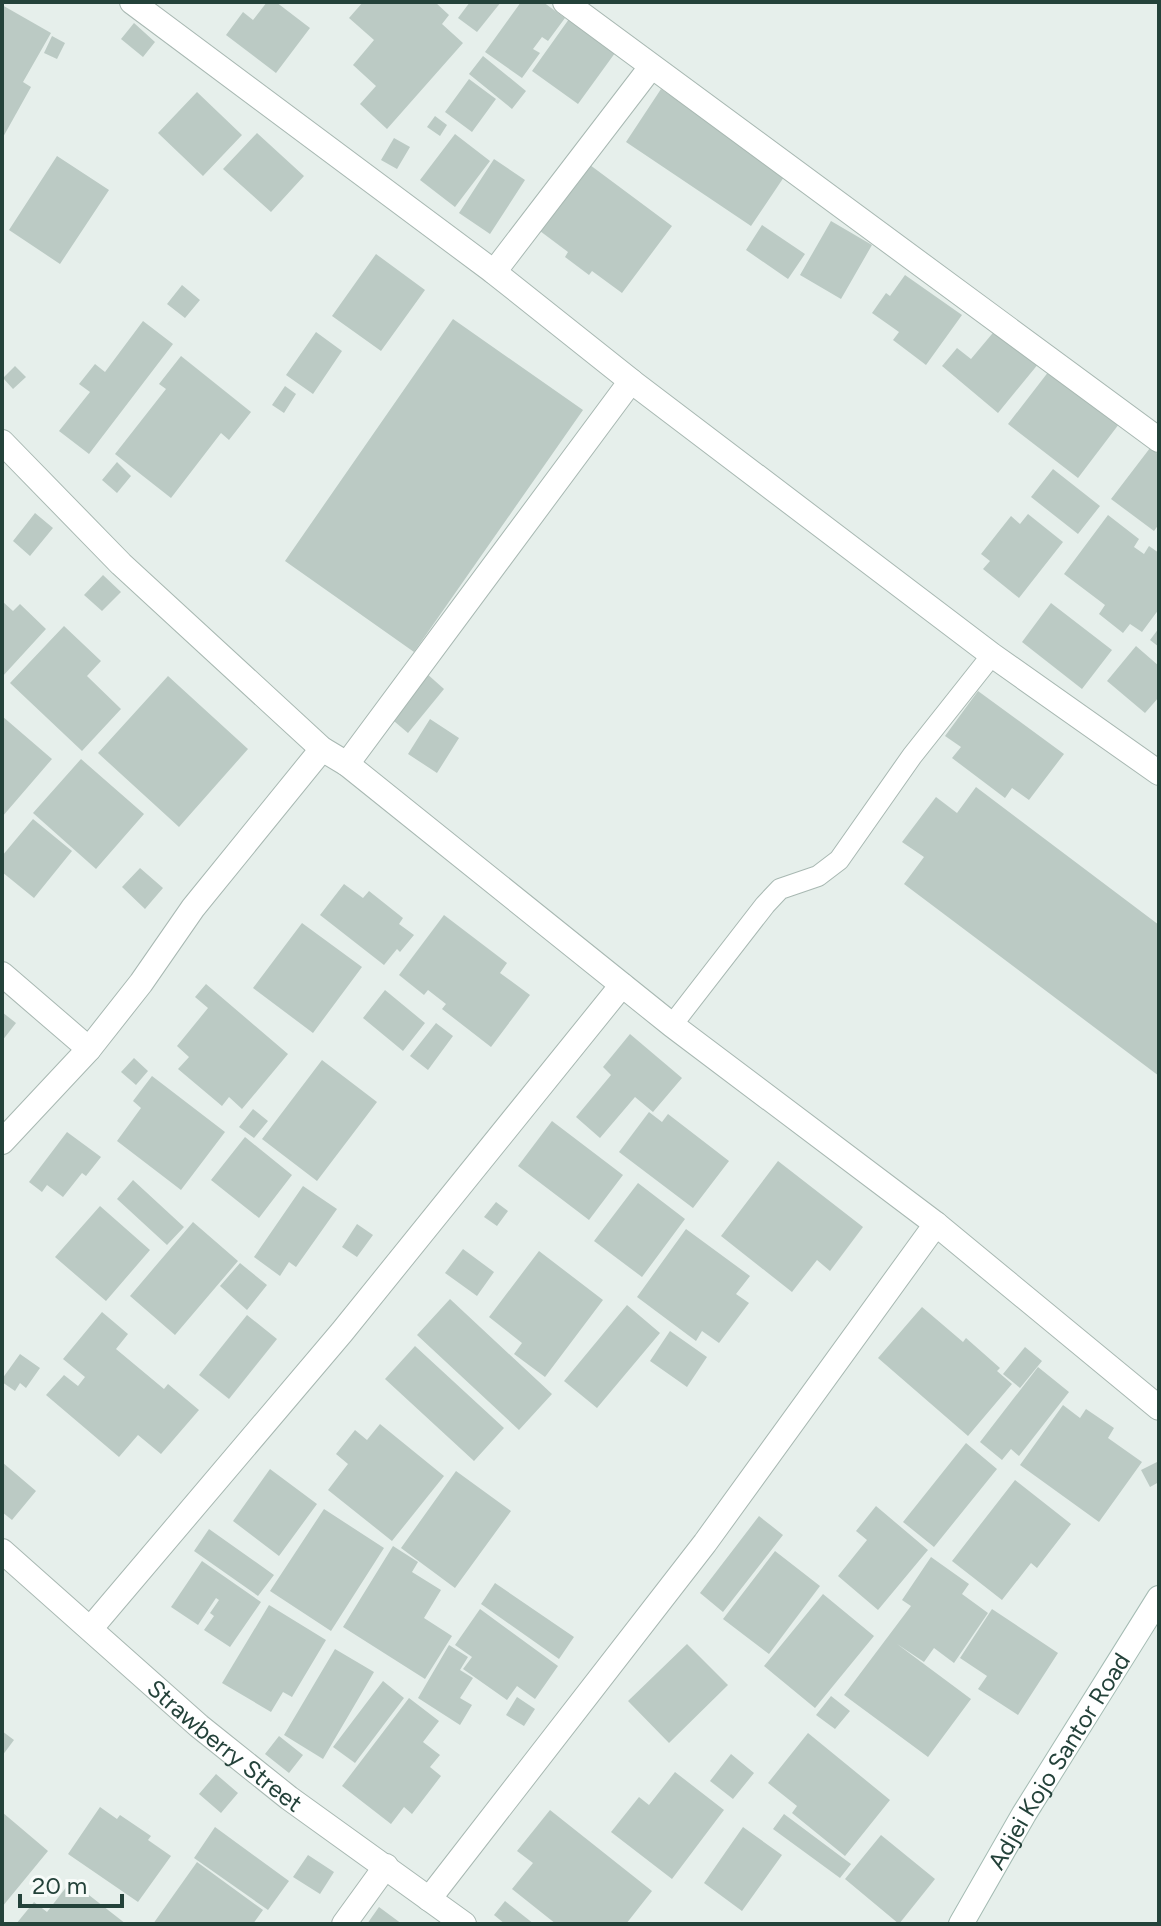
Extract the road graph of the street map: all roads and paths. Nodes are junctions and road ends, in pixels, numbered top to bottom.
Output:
1 (132, 2) edge
2 (565, 2) edge
3 (651, 67) junction
4 (494, 272) junction
5 (631, 381) junction
6 (1159, 440) edge
7 (2, 442) edge
8 (992, 655) junction
9 (322, 749) junction
10 (347, 764) junction
11 (1159, 773) edge
12 (2, 974) edge
13 (622, 985) junction
14 (672, 1025) junction
15 (89, 1049) junction
16 (2, 1142) edge
17 (936, 1224) junction
18 (1159, 1408) edge
19 (2, 1551) edge
20 (1159, 1598) edge
21 (91, 1628) junction
22 (386, 1866) junction
23 (429, 1899) junction
24 (344, 1924) edge
25 (464, 1924) edge
26 (961, 1924) edge

1 - 4 street
2 - 3 street
3 - 4 street
3 - 6 street
4 - 5 street
5 - 8 street
5 - 10 street
7 - 9 street
8 - 11 street
8 - 14 lane
9 - 10 street
9 - 15 street
10 - 13 street
12 - 15 street
13 - 14 street
13 - 21 street
14 - 17 street
15 - 16 street
17 - 18 street
17 - 23 street
19 - 21 street, Strawberry Street
20 - 26 street, Adjei Kojo Santor Road
21 - 22 street, Strawberry Street
22 - 23 street, Strawberry Street
22 - 24 street
23 - 25 street, Strawberry Street

